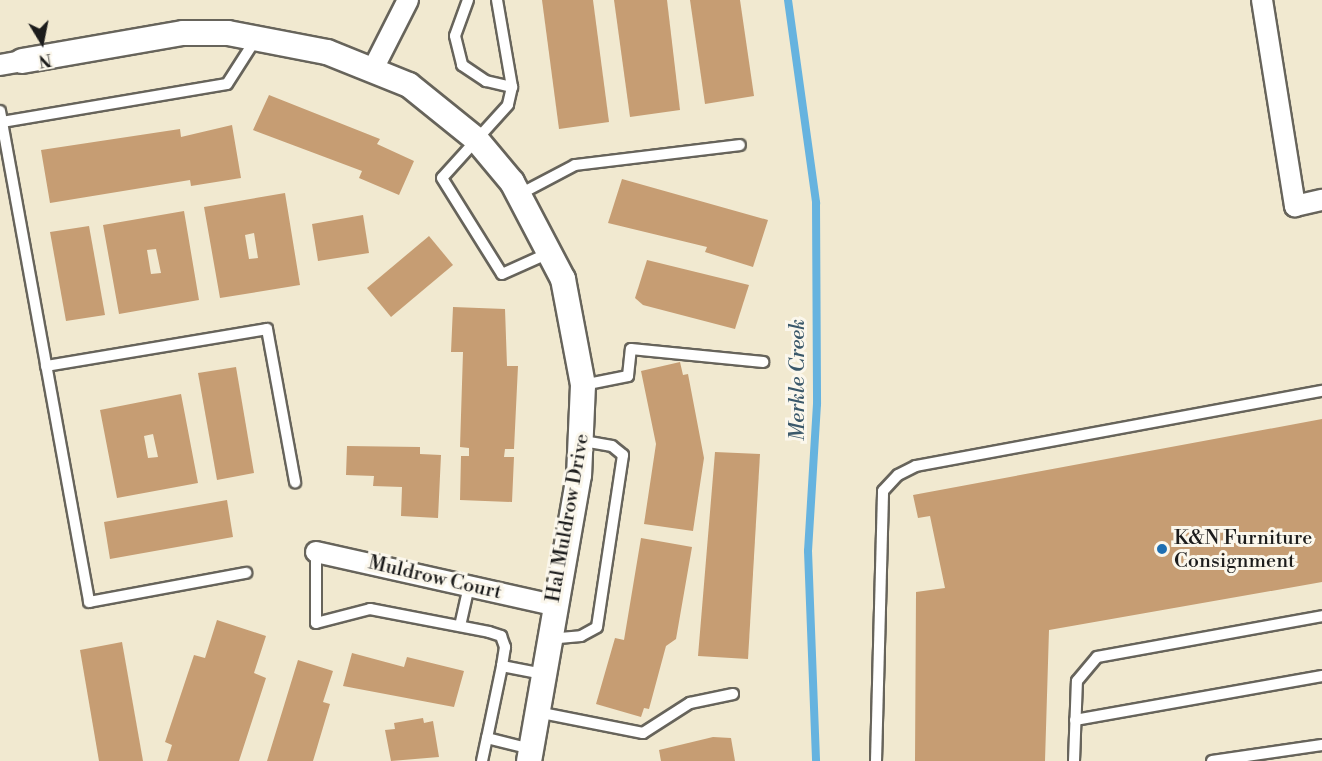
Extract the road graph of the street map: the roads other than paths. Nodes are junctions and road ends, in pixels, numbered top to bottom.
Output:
1 (408, 0) edge
2 (468, 0) edge
3 (497, 0) edge
4 (1262, 0) edge
5 (257, 37) junction
6 (11, 63) edge
7 (374, 67) junction
8 (512, 87) junction
9 (0, 111) edge
10 (2, 122) junction
11 (476, 139) junction
12 (740, 146) dead end
13 (520, 194) junction
14 (1322, 200) edge
15 (552, 252) junction
16 (763, 362) dead end
17 (46, 366) junction
18 (583, 386) junction
19 (1322, 390) edge
20 (583, 441) junction
21 (295, 482) dead end
22 (316, 552) joint
23 (246, 573) dead end
24 (469, 586) junction
25 (554, 605) junction
26 (1322, 616) edge
27 (460, 626) junction
28 (548, 639) junction
29 (502, 666) junction
30 (543, 674) junction
31 (1322, 676) edge
32 (733, 694) dead end
33 (537, 712) junction
34 (1075, 720) junction
35 (487, 738) junction
36 (1322, 745) edge
37 (530, 755) edge
38 (483, 761) edge
39 (876, 761) edge
40 (1074, 761) edge
41 (1212, 761) edge

1 - 7 street
2 - 8 lane
3 - 8 lane
4 - 14 street
5 - 6 street, Hal Muldrow Drive
5 - 7 street, Hal Muldrow Drive
5 - 10 lane
7 - 11 street, Hal Muldrow Drive
8 - 11 lane
9 - 10 lane
10 - 17 lane
11 - 13 street, Hal Muldrow Drive
11 - 15 lane
12 - 13 lane
13 - 15 street, Hal Muldrow Drive
15 - 18 street, Hal Muldrow Drive
16 - 18 lane
17 - 21 lane
17 - 23 lane
18 - 20 street, Hal Muldrow Drive
19 - 39 lane
20 - 25 street, Hal Muldrow Drive
20 - 28 lane
22 - 24 street, Muldrow Court
22 - 27 lane
24 - 25 street, Muldrow Court
24 - 27 lane
25 - 28 street, Hal Muldrow Drive
26 - 34 lane
27 - 29 lane
28 - 30 street, Hal Muldrow Drive
29 - 30 lane
29 - 35 lane
30 - 33 street, Hal Muldrow Drive
31 - 34 lane
32 - 33 lane
33 - 37 street, Hal Muldrow Drive
34 - 40 lane
35 - 37 lane
35 - 38 lane
36 - 41 lane

